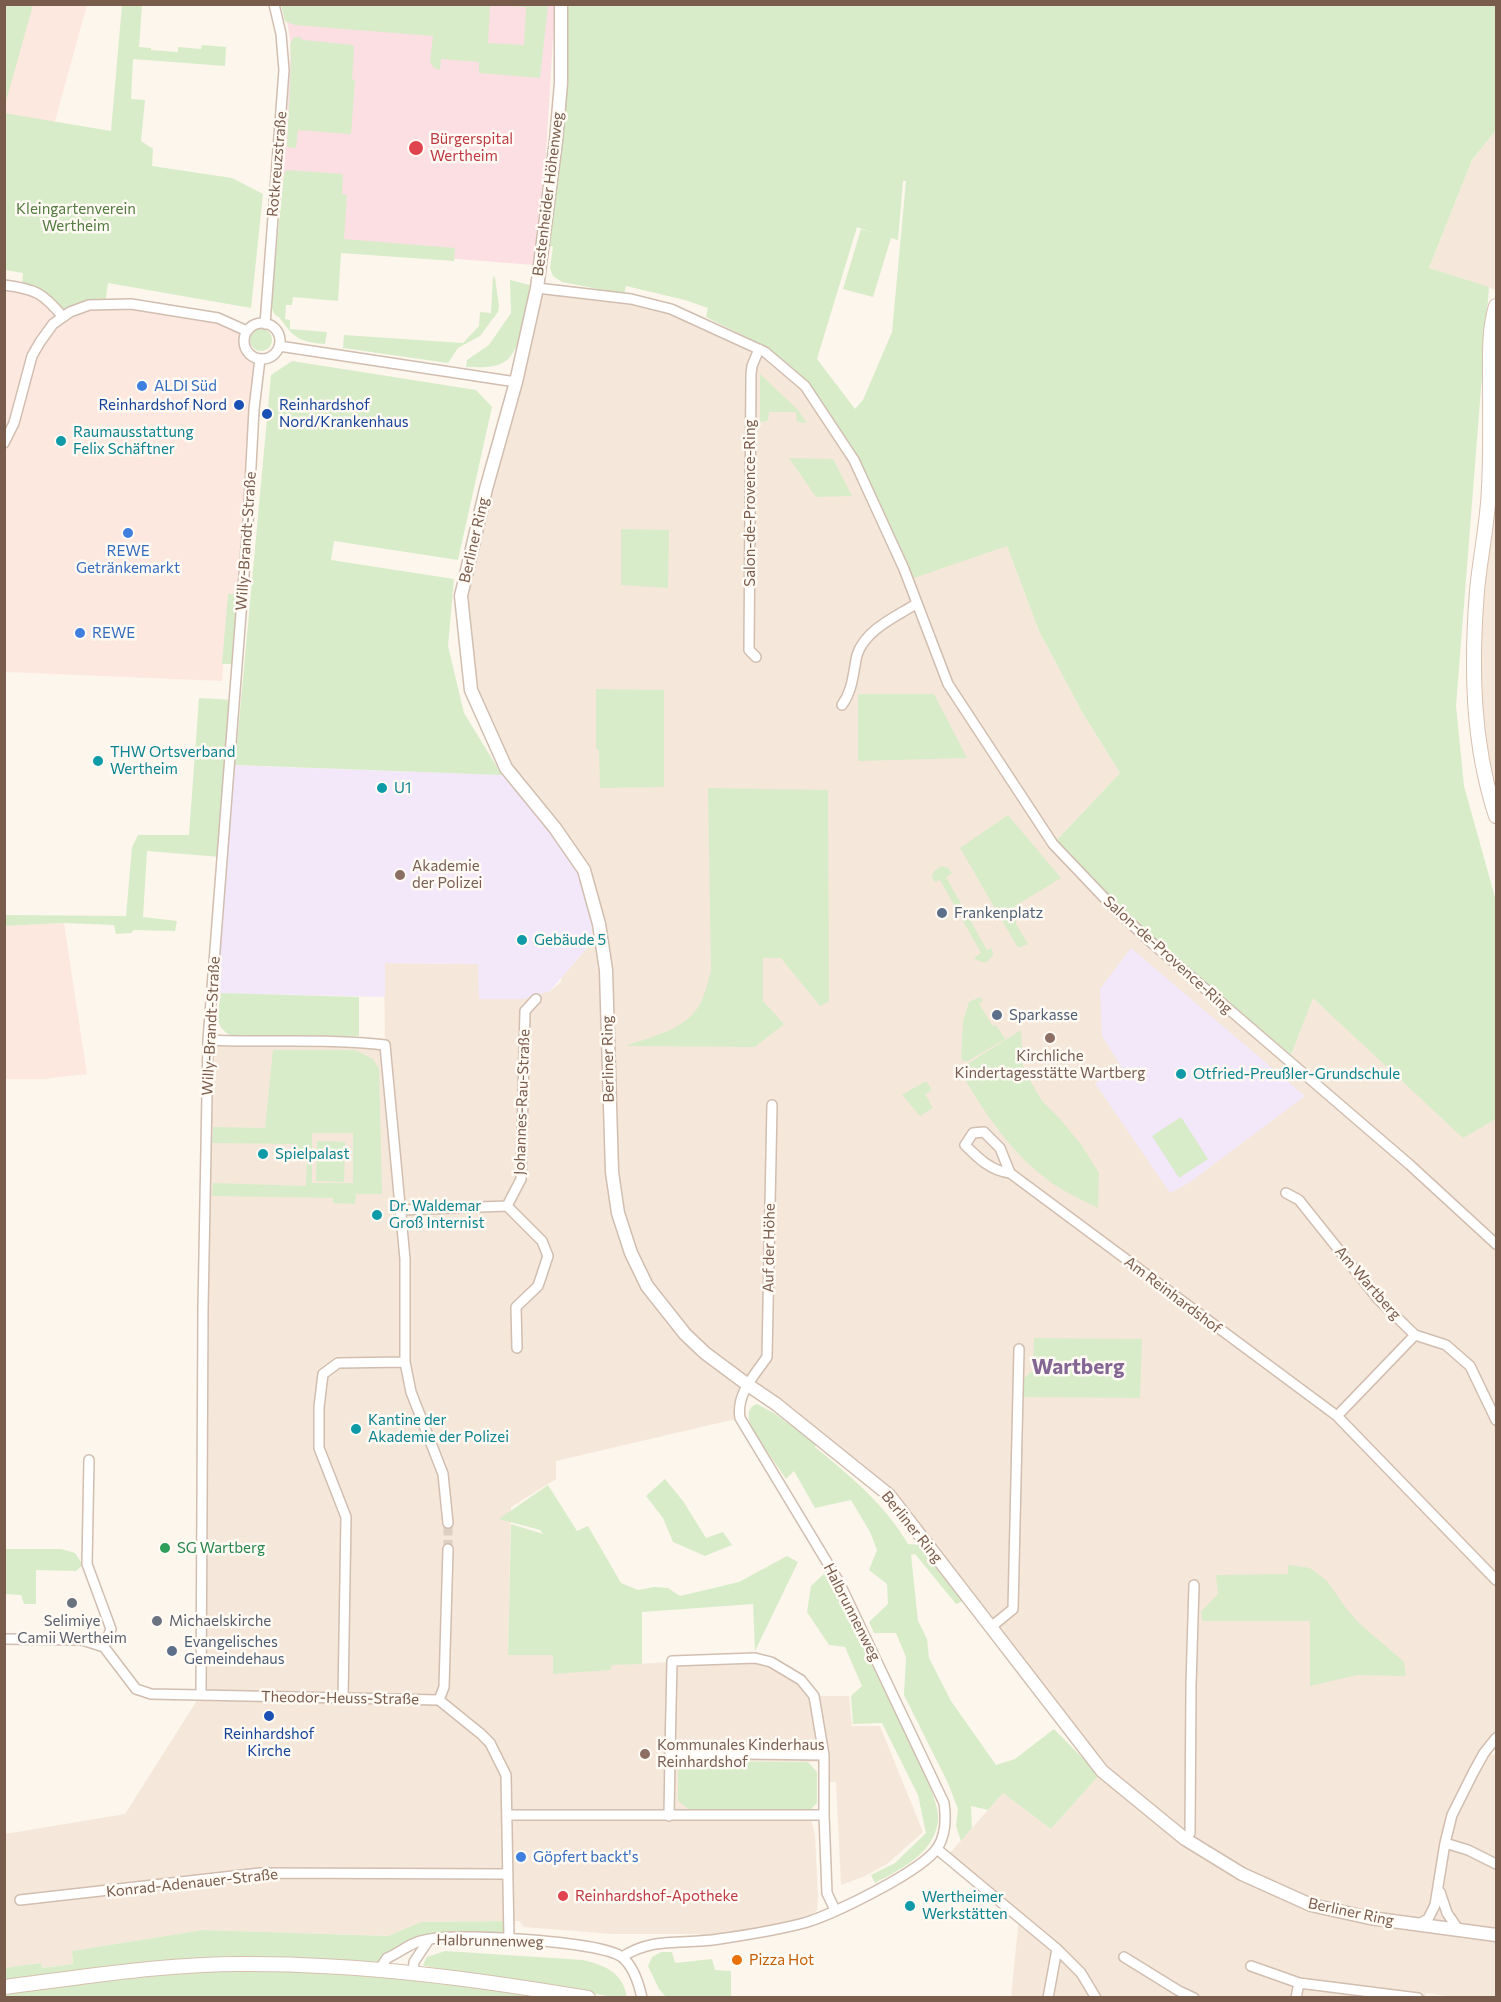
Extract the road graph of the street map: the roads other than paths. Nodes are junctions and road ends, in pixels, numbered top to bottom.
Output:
1 (274, 4) edge
2 (561, 4) edge
3 (4, 285) edge
4 (537, 288) junction
5 (1497, 306) edge
6 (63, 318) junction
7 (265, 324) junction
8 (247, 331) junction
9 (279, 346) junction
10 (759, 349) junction
11 (260, 359) junction
12 (516, 382) junction
13 (4, 443) edge
14 (916, 604) junction
15 (756, 657) dead end
16 (842, 705) dead end
17 (1497, 816) edge
18 (536, 999) dead end
19 (208, 1040) junction
20 (772, 1105) dead end
21 (1010, 1173) junction
22 (1286, 1193) dead end
23 (507, 1206) junction
24 (402, 1210) junction
25 (1497, 1244) edge
26 (1415, 1335) junction
27 (517, 1348) dead end
28 (1018, 1349) dead end
29 (405, 1362) junction
30 (748, 1385) junction
31 (1337, 1416) junction
32 (1497, 1420) edge
33 (89, 1460) dead end
34 (448, 1523) tunnel mouth
35 (448, 1549) tunnel mouth
36 (1497, 1580) edge
37 (1194, 1585) dead end
38 (991, 1627) junction
39 (4, 1639) edge
40 (105, 1647) junction
41 (201, 1694) junction
42 (343, 1698) junction
43 (439, 1700) junction
44 (1497, 1738) edge
45 (670, 1753) junction
46 (824, 1755) junction
47 (507, 1815) junction
48 (824, 1815) junction
49 (669, 1816) junction
50 (1185, 1839) junction
51 (1445, 1843) junction
52 (937, 1849) junction
53 (1497, 1864) edge
54 (508, 1874) junction
55 (1439, 1889) junction
56 (20, 1900) dead end
57 (835, 1910) junction
58 (1417, 1925) junction
59 (1458, 1929) junction
60 (1497, 1935) edge
61 (509, 1939) junction
62 (428, 1941) junction
63 (1057, 1949) junction
64 (622, 1957) junction
65 (1124, 1957) dead end
66 (1251, 1966) dead end
67 (379, 1970) junction
68 (413, 1973) junction
69 (1299, 1983) junction
70 (4, 1987) edge
71 (588, 1998) edge
72 (642, 1998) edge
73 (1048, 1998) edge
74 (1096, 1998) edge
75 (1194, 1998) edge
76 (1296, 1998) edge
77 (1418, 1998) edge

1 - 7 street, Rotkreuzstraße
2 - 4 street, Bestenheider Höhenweg
3 - 6 street
4 - 10 street, Salon-de-Provence-Ring
4 - 12 street, Bestenheider Höhenweg
5 - 17 main road
6 - 8 street
6 - 13 street
7 - 8 street
7 - 9 street
8 - 11 street
9 - 11 street
9 - 12 street
10 - 14 street, Salon-de-Provence-Ring
10 - 15 street, Salon-de-Provence-Ring
11 - 19 street, Willy-Brandt-Straße
12 - 30 street, Berliner Ring
14 - 16 street
14 - 25 street, Salon-de-Provence-Ring
18 - 23 street, Johannes-Rau-Straße
19 - 24 street
19 - 41 street, Willy-Brandt-Straße
20 - 30 street, Auf der Höhe
21 - 21 street, Am Reinhardshof
21 - 31 street, Am Reinhardshof
22 - 26 street, Am Wartberg
23 - 24 street
23 - 27 street
24 - 29 street
26 - 31 street
26 - 32 street, Am Wartberg
28 - 38 street
29 - 34 street
29 - 42 street
30 - 38 street, Berliner Ring
30 - 52 street, Halbrunnenweg
31 - 36 street, Am Reinhardshof
33 - 40 street
35 - 43 street
37 - 50 street
38 - 50 street, Berliner Ring
39 - 40 street
40 - 41 street, Theodor-Heuss-Straße
41 - 42 street, Theodor-Heuss-Straße
42 - 43 street, Theodor-Heuss-Straße
43 - 47 street, Theodor-Heuss-Straße
44 - 51 street
45 - 46 street
45 - 46 street
45 - 49 street
46 - 48 street
47 - 49 street
47 - 54 street, Theodor-Heuss-Straße
48 - 49 street
48 - 57 street
50 - 58 street, Berliner Ring
51 - 53 street
51 - 55 street
52 - 57 street
52 - 63 street
54 - 56 street, Konrad-Adenauer-Straße
54 - 61 street, Theodor-Heuss-Straße
55 - 58 street
55 - 59 street
57 - 64 street
58 - 59 street, Berliner Ring
59 - 60 street, Berliner Ring
61 - 62 street, Halbrunnenweg
61 - 64 street, Halbrunnenweg
62 - 67 street, Halbrunnenweg
62 - 68 street, Halbrunnenweg
63 - 73 street
63 - 74 street
64 - 72 street
65 - 75 street
66 - 69 street
67 - 68 main road
67 - 70 main road
68 - 71 main road
69 - 76 street
69 - 77 street

